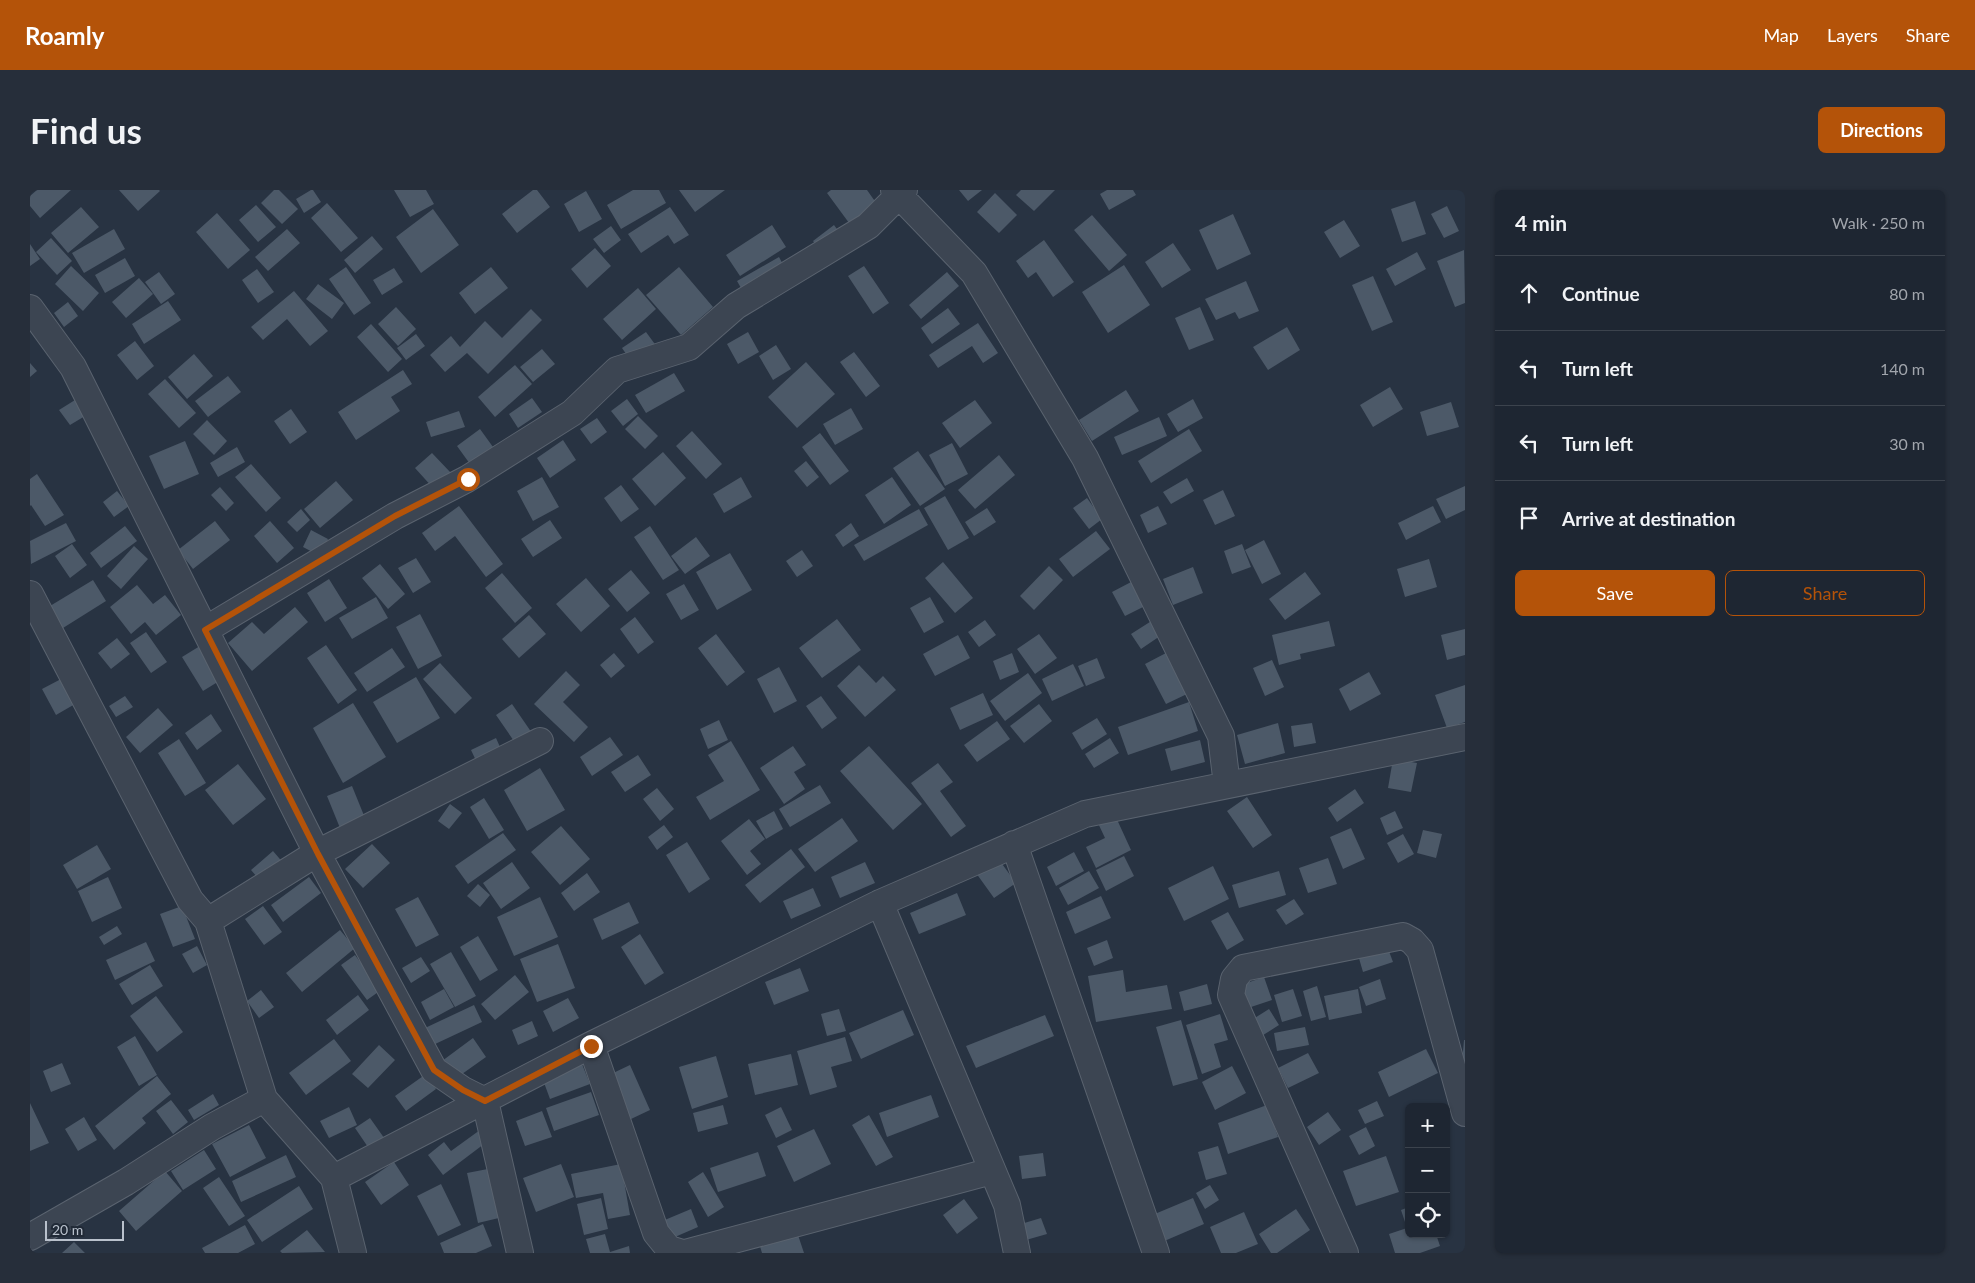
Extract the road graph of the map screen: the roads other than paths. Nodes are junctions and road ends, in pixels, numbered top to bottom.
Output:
1 (899, 192) edge
2 (30, 308) edge
3 (30, 594) edge
4 (205, 630) junction
5 (1465, 737) edge
6 (540, 741) dead end
7 (1228, 785) junction
8 (1014, 844) junction
9 (318, 854) junction
10 (880, 903) junction
11 (208, 921) junction
12 (591, 1046) junction
13 (264, 1099) junction
14 (485, 1101) junction
15 (1465, 1113) edge
16 (992, 1170) junction
17 (334, 1178) junction
18 (30, 1237) edge
19 (353, 1253) edge
20 (520, 1253) edge
21 (683, 1253) edge
22 (1017, 1253) edge
23 (1156, 1253) edge
24 (1345, 1253) edge

1 - 4 street
1 - 7 street
2 - 4 street
3 - 11 street
4 - 9 street
5 - 7 street
6 - 9 street
7 - 8 street
8 - 10 street
8 - 23 street
9 - 11 street
9 - 14 street
10 - 12 street
10 - 16 street
11 - 13 street
12 - 14 street
12 - 21 street
13 - 17 street
13 - 18 street
14 - 17 street
14 - 20 street
15 - 24 street
16 - 21 street
16 - 22 street
17 - 19 street

